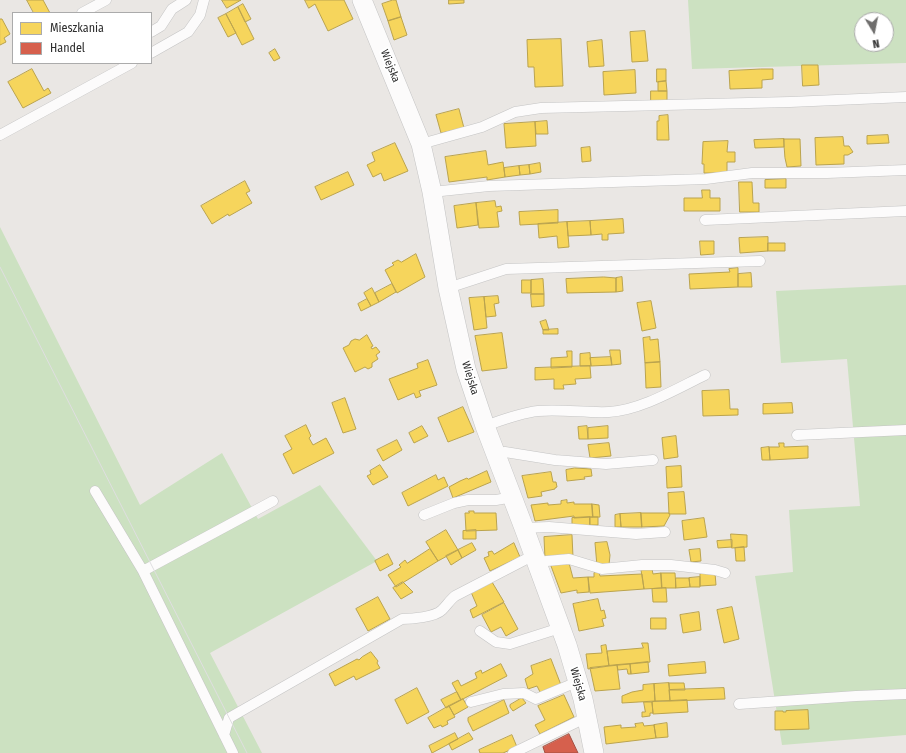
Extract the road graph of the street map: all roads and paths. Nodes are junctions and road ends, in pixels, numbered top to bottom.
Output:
1 (106, 0) edge
2 (186, 0) edge
3 (204, 0) edge
4 (362, 0) edge
5 (84, 12) edge
6 (152, 31) edge
7 (152, 52) edge
8 (130, 64) edge
9 (906, 97) edge
10 (0, 135) edge
11 (421, 144) junction
12 (906, 170) edge
13 (432, 192) junction
14 (906, 211) edge
15 (705, 220) dead end
16 (760, 260) dead end
17 (448, 288) junction
18 (705, 376) dead end
19 (485, 426) junction
20 (906, 430) edge
21 (797, 434) dead end
22 (496, 453) junction
23 (653, 460) dead end
24 (95, 491) dead end
25 (513, 498) junction
26 (273, 501) dead end
27 (424, 515) dead end
28 (524, 528) junction
29 (665, 532) dead end
30 (535, 559) junction
31 (144, 571) junction
32 (725, 573) dead end
33 (560, 628) junction
34 (480, 631) dead end
35 (578, 682) junction
36 (906, 694) edge
37 (472, 702) dead end
38 (739, 704) dead end
39 (588, 719) junction
40 (224, 735) junction
41 (233, 753) edge
42 (513, 753) edge
43 (594, 753) edge

1 - 5 lane
2 - 6 lane
3 - 7 lane
4 - 11 street, Wiejska
8 - 10 lane
9 - 11 lane
11 - 13 street, Wiejska
12 - 13 lane
13 - 17 street, Wiejska
14 - 15 lane
16 - 17 lane
17 - 19 street, Wiejska
18 - 19 lane
19 - 22 street, Wiejska
20 - 21 lane
22 - 23 lane
22 - 25 street, Wiejska
24 - 31 lane
25 - 27 lane
25 - 28 street, Wiejska
26 - 31 lane
28 - 29 lane
28 - 30 street, Wiejska
30 - 32 lane
30 - 33 street, Wiejska
30 - 40 lane
31 - 40 lane
33 - 34 lane
33 - 35 street, Wiejska
35 - 37 lane
35 - 39 street, Wiejska
36 - 38 lane
39 - 42 lane
39 - 43 street, Wiejska
40 - 41 lane

